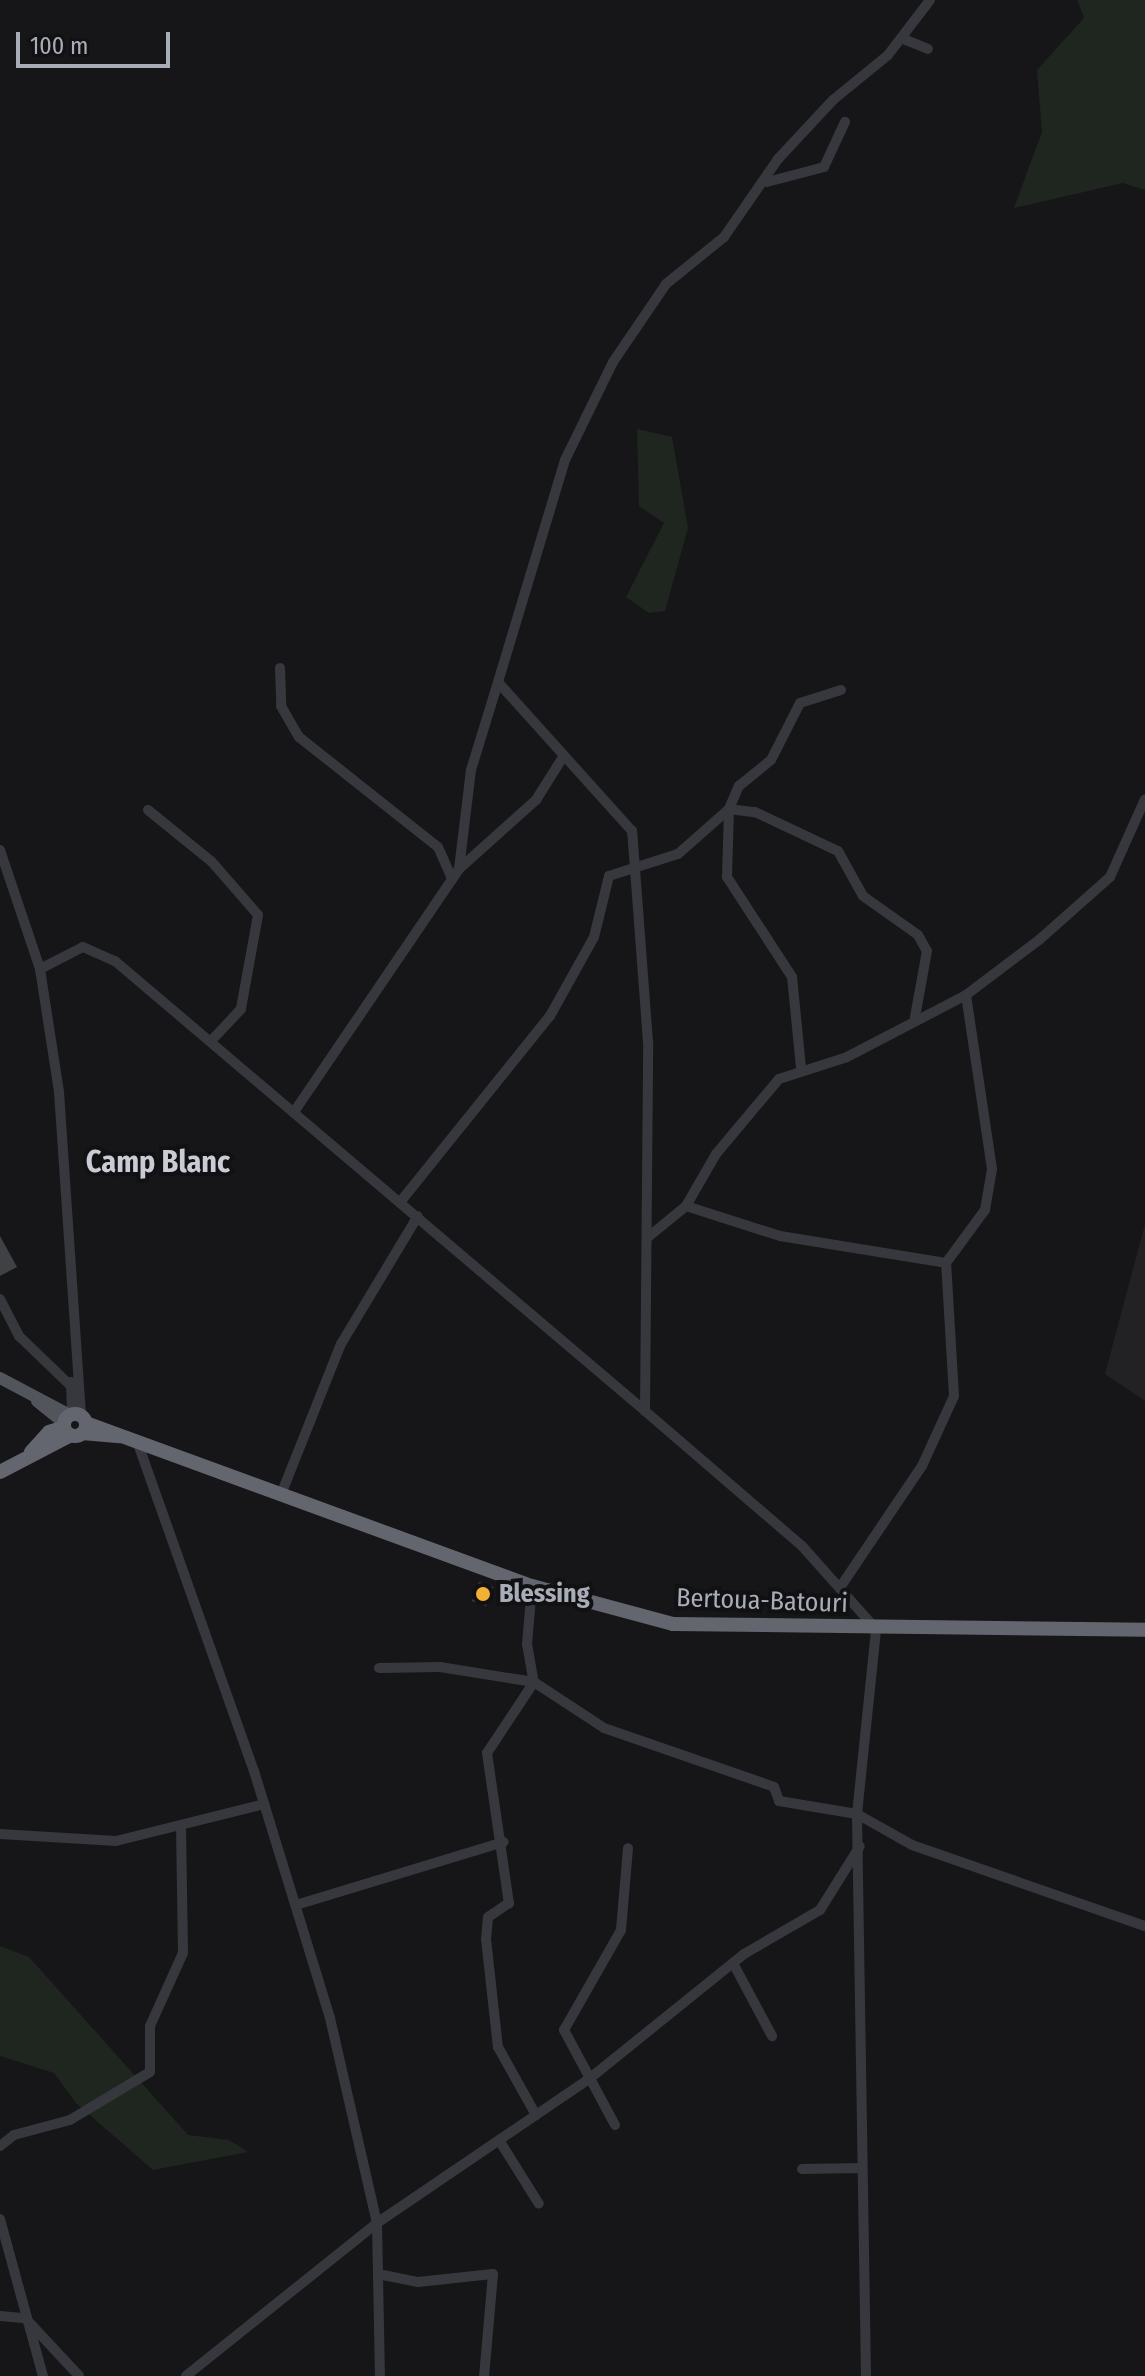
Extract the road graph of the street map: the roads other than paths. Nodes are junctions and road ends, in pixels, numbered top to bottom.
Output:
1 (930, 0) edge
2 (901, 38) junction
3 (928, 49) dead end
4 (845, 122) dead end
5 (767, 182) junction
6 (280, 668) dead end
7 (498, 682) junction
8 (841, 690) dead end
9 (563, 757) junction
10 (1145, 799) edge
11 (729, 809) junction
12 (148, 810) dead end
13 (0, 850) edge
14 (459, 869) junction
15 (636, 871) junction
16 (452, 879) junction
17 (40, 969) junction
18 (966, 995) junction
19 (915, 1017) junction
20 (212, 1040) junction
21 (801, 1068) junction
22 (296, 1109) junction
23 (401, 1201) junction
24 (686, 1206) junction
25 (418, 1216) junction
26 (647, 1238) junction
27 (946, 1263) junction
28 (0, 1299) edge
29 (76, 1373) junction
30 (0, 1378) edge
31 (70, 1385) junction
32 (645, 1411) junction
33 (74, 1423) junction
34 (137, 1441) junction
35 (0, 1472) edge
36 (282, 1492) junction
37 (532, 1586) junction
38 (841, 1586) junction
39 (876, 1629) junction
40 (1145, 1630) edge
41 (379, 1668) dead end
42 (534, 1682) junction
43 (264, 1804) junction
44 (857, 1814) junction
45 (181, 1829) junction
46 (0, 1834) edge
47 (504, 1842) junction
48 (860, 1846) junction
49 (628, 1848) dead end
50 (296, 1905) junction
51 (1145, 1926) edge
52 (733, 1963) junction
53 (772, 2036) dead end
54 (589, 2079) junction
55 (536, 2115) junction
56 (615, 2125) dead end
57 (499, 2140) junction
58 (0, 2146) edge
59 (862, 2168) junction
60 (802, 2169) dead end
61 (539, 2204) dead end
62 (0, 2219) edge
63 (377, 2223) junction
64 (378, 2274) junction
65 (0, 2316) edge
66 (25, 2318) junction
67 (43, 2376) edge
68 (79, 2376) edge
69 (186, 2376) edge
70 (380, 2376) edge
71 (484, 2376) edge
72 (866, 2376) edge

1 - 2 street
2 - 3 street
2 - 5 street
4 - 5 street
5 - 7 street
6 - 16 street
7 - 9 street
7 - 14 street
8 - 11 street
9 - 14 street
9 - 15 street
10 - 18 street
11 - 15 street
11 - 19 street
11 - 21 street
12 - 20 street
13 - 17 street
14 - 16 street
15 - 23 street
15 - 26 street
16 - 22 street
17 - 20 street
17 - 29 street
18 - 19 street
18 - 27 street
19 - 21 street
20 - 22 street
21 - 24 street
22 - 23 street
23 - 25 street
24 - 26 street
24 - 27 street
25 - 32 street
25 - 36 street
26 - 32 street
27 - 38 street
28 - 31 street
29 - 31 street
29 - 33 street
30 - 33 main road
31 - 33 street
32 - 38 street
33 - 34 highway, Bertoua-Batouri
33 - 35 highway
34 - 36 highway, Bertoua-Batouri
34 - 43 street
36 - 37 highway, Bertoua-Batouri
37 - 39 highway, Bertoua-Batouri
37 - 42 street
38 - 39 street
39 - 40 highway, Bertoua-Batouri
39 - 44 street
41 - 42 street
42 - 44 street
42 - 47 street
43 - 45 street
43 - 50 street
44 - 48 street
44 - 51 street
45 - 46 street
45 - 58 street
47 - 50 street
47 - 55 street
48 - 52 street
48 - 59 street
49 - 54 street
50 - 63 street
52 - 53 street
52 - 54 street
54 - 55 street
54 - 56 street
55 - 57 street
57 - 61 street
57 - 63 street
59 - 60 street
59 - 72 street
62 - 66 street
63 - 64 street
63 - 69 street
64 - 70 street
64 - 71 street
65 - 66 street
66 - 67 street
66 - 68 street

